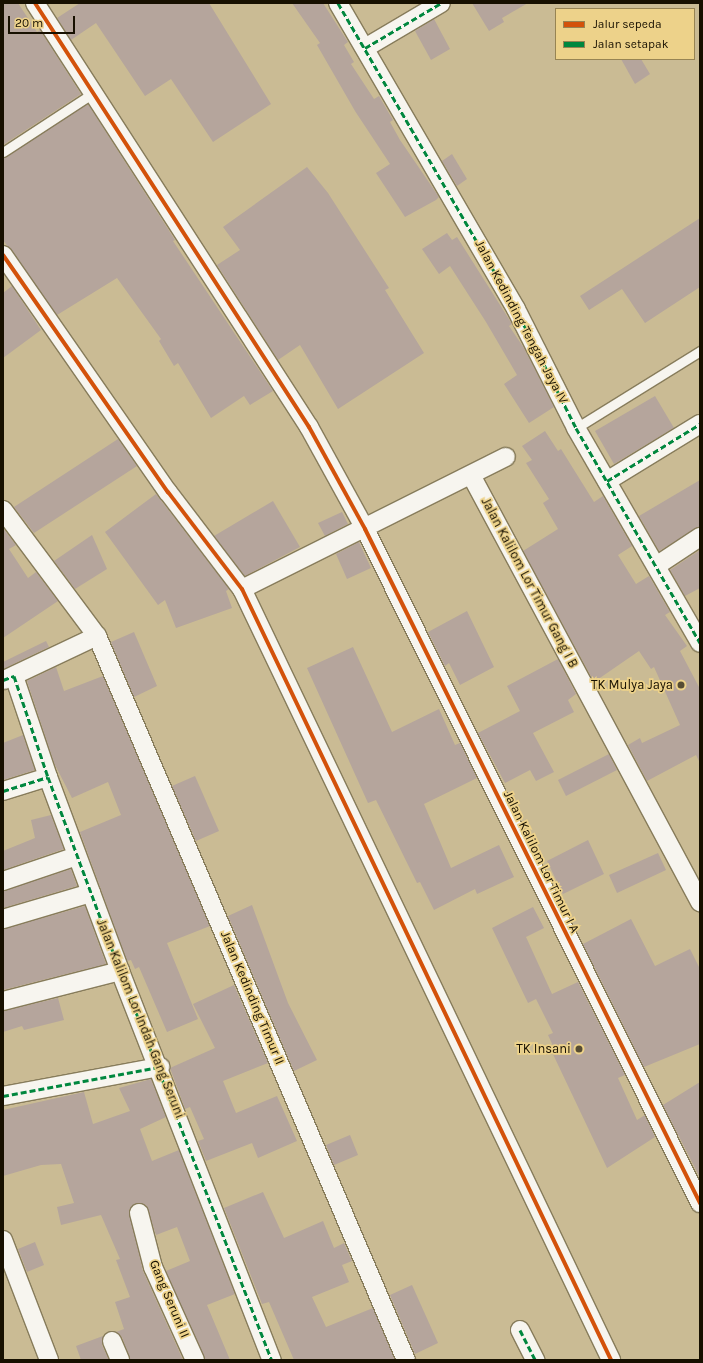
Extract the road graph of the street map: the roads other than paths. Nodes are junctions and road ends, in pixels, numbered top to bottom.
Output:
1 (35, 3) edge
2 (338, 3) edge
3 (441, 3) edge
4 (365, 48) junction
5 (93, 93) junction
6 (3, 152) edge
7 (3, 255) edge
8 (700, 351) edge
9 (700, 424) edge
10 (576, 428) junction
11 (506, 457) dead end
12 (471, 475) junction
13 (608, 481) junction
14 (3, 510) edge
15 (365, 529) junction
16 (700, 538) edge
17 (656, 566) junction
18 (242, 589) junction
19 (98, 636) junction
20 (700, 643) edge
21 (9, 678) edge
22 (48, 777) junction
23 (3, 791) edge
24 (77, 856) junction
25 (3, 881) edge
26 (91, 893) junction
27 (700, 902) edge
28 (3, 919) edge
29 (120, 971) junction
30 (3, 1001) edge
31 (160, 1067) junction
32 (3, 1096) edge
33 (700, 1203) edge
34 (139, 1213) dead end
35 (3, 1240) edge
36 (520, 1330) dead end
37 (112, 1341) dead end
38 (49, 1360) edge
39 (120, 1360) edge
40 (195, 1360) edge
41 (272, 1360) edge
42 (406, 1360) edge
43 (535, 1360) edge
44 (611, 1360) edge

1 - 5 street, Jalan Kalilom Lor Timur I A
2 - 4 street, Jalan Kedinding Tengah Jaya IV
3 - 4 street
4 - 10 street, Jalan Kedinding Tengah Jaya IV
5 - 6 lane
5 - 15 street, Jalan Kalilom Lor Timur I A
7 - 18 street
8 - 10 lane
9 - 13 street
10 - 13 street, Jalan Kedinding Tengah Jaya IV
11 - 12 street
12 - 15 street
12 - 27 street, Jalan Kalilom Lor Timur Gang I B
13 - 17 street, Jalan Kedinding Tengah Jaya IV
14 - 19 street, Jalan Kedinding Timur II
15 - 18 street
15 - 33 street, Jalan Kalilom Lor Timur I A
16 - 17 street
17 - 20 street, Jalan Kedinding Tengah Jaya IV
18 - 44 street
19 - 21 street
19 - 42 street, Jalan Kedinding Timur II
21 - 22 street, Jalan Kalilom Lor Indah Gang Seruni
22 - 23 street
22 - 24 street, Jalan Kalilom Lor Indah Gang Seruni
24 - 25 street
24 - 26 street, Jalan Kalilom Lor Indah Gang Seruni
26 - 28 street
26 - 29 street, Jalan Kalilom Lor Indah Gang Seruni
29 - 30 street
29 - 31 street, Jalan Kalilom Lor Indah Gang Seruni
31 - 32 street
31 - 41 street, Jalan Kalilom Lor Indah Gang Seruni
34 - 40 street, Gang Seruni II
35 - 38 street
36 - 43 street
37 - 39 street

